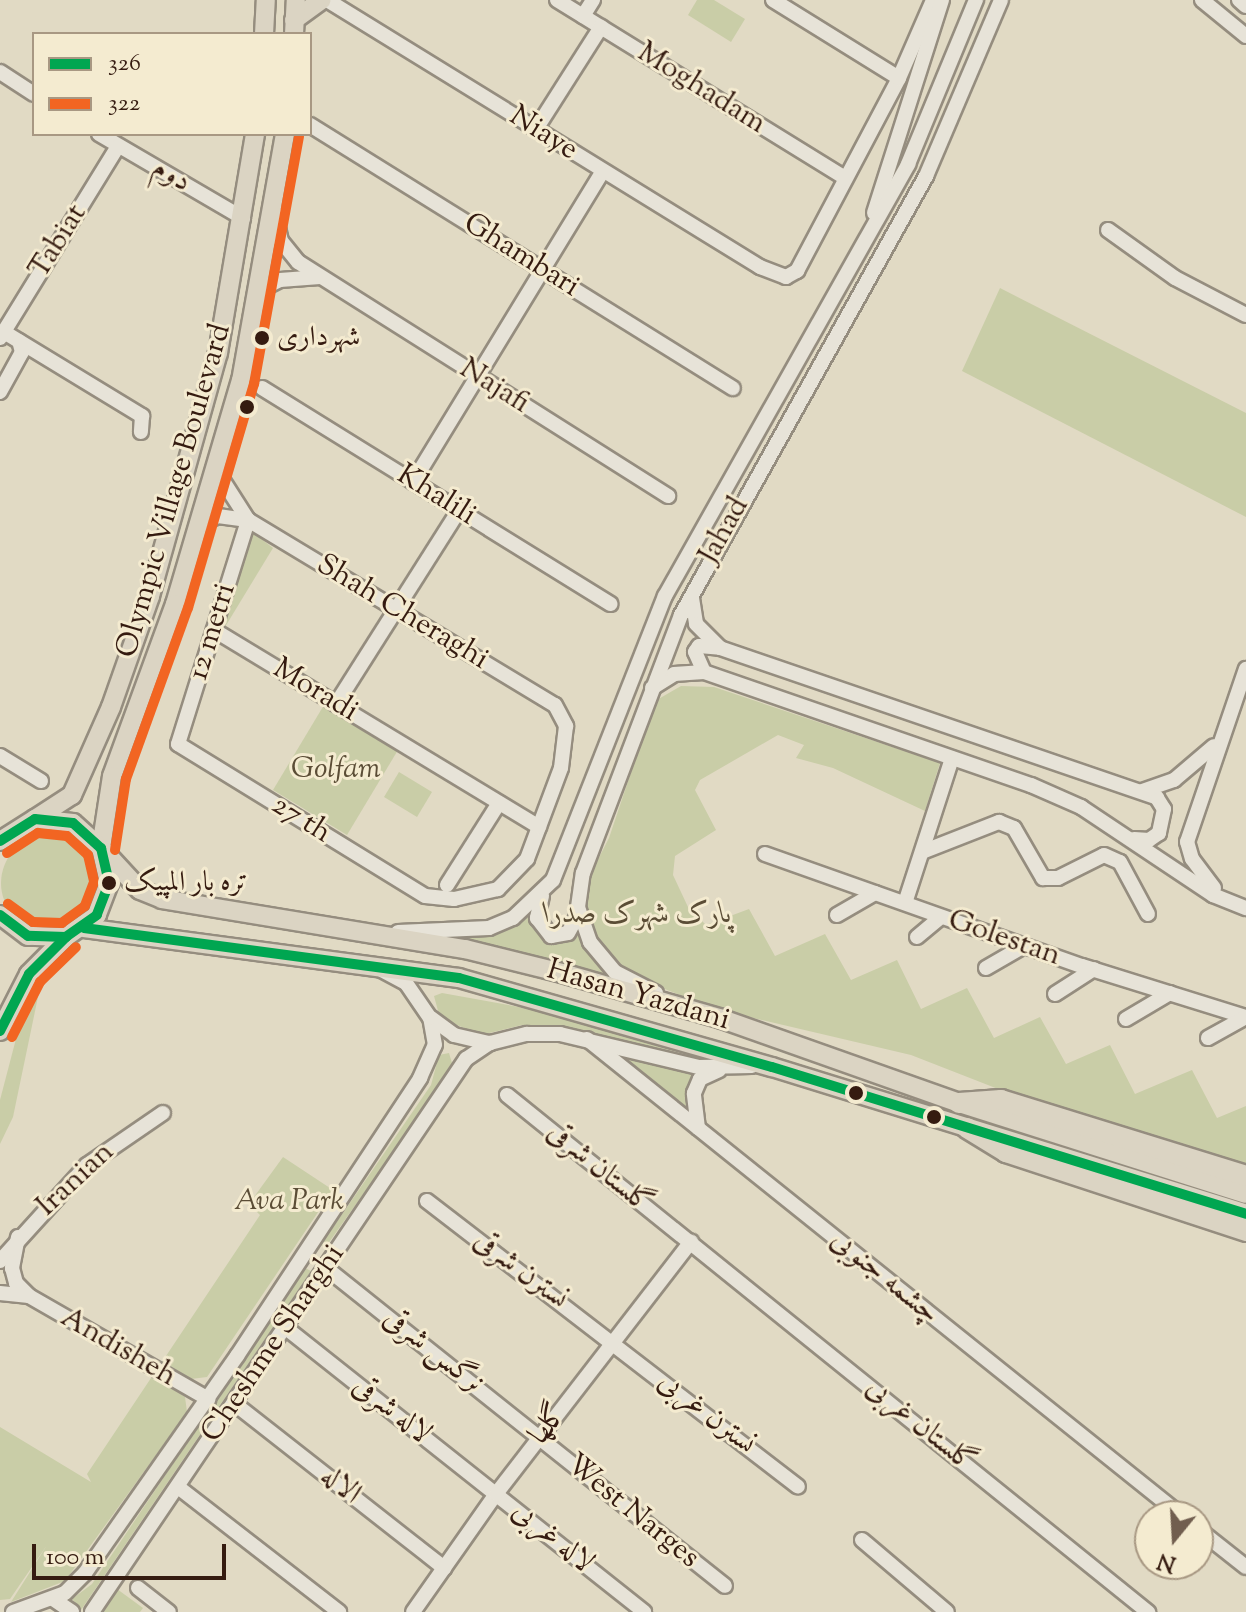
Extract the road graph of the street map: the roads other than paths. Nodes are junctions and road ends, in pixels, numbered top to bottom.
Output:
1 (266, 0) edge
2 (296, 0) edge
3 (324, 0) edge
4 (557, 0) edge
5 (593, 0) edge
6 (773, 0) edge
7 (933, 0) edge
8 (942, 0) edge
9 (976, 0) edge
10 (1001, 0) edge
11 (1202, 0) edge
12 (1239, 0) edge
13 (1246, 6) edge
14 (583, 16) junction
15 (294, 27) edge
16 (601, 27) junction
17 (264, 32) edge
18 (1246, 36) edge
19 (0, 72) edge
20 (899, 78) junction
21 (32, 93) edge
22 (312, 126) edge
23 (536, 129) junction
24 (102, 136) edge
25 (255, 136) edge
26 (285, 136) edge
27 (118, 146) junction
28 (603, 171) junction
29 (845, 178) junction
30 (274, 201) junction
31 (243, 218) junction
32 (1108, 230) dead end
33 (863, 247) junction
34 (543, 270) junction
35 (321, 277) junction
36 (256, 303) junction
37 (1246, 315) edge
38 (2, 335) edge
39 (19, 341) junction
40 (477, 376) junction
41 (262, 388) dead end
42 (733, 388) dead end
43 (0, 392) edge
44 (141, 432) dead end
45 (216, 470) junction
46 (413, 482) junction
47 (668, 496) dead end
48 (459, 510) junction
49 (248, 520) junction
50 (200, 524) junction
51 (693, 589) junction
52 (611, 604) dead end
53 (396, 609) junction
54 (214, 630) junction
55 (720, 648) junction
56 (1246, 669) edge
57 (704, 672) junction
58 (651, 689) junction
59 (336, 704) junction
60 (1217, 743) junction
61 (178, 744) joint
62 (0, 756) edge
63 (952, 758) junction
64 (41, 781) dead end
65 (1141, 791) junction
66 (499, 803) junction
67 (35, 819) junction
68 (539, 827) junction
69 (5, 834) edge
70 (1134, 839) junction
71 (101, 848) junction
72 (922, 852) junction
73 (765, 854) dead end
74 (447, 885) dead end
75 (875, 893) junction
76 (542, 896) junction
77 (905, 903) junction
78 (1241, 907) edge
79 (579, 913) junction
80 (1148, 914) dead end
81 (0, 915) edge
82 (837, 915) dead end
83 (941, 917) junction
84 (84, 928) junction
85 (361, 933) junction
86 (66, 937) junction
87 (917, 937) dead end
88 (1024, 946) junction
89 (376, 967) junction
90 (986, 968) dead end
91 (1094, 969) junction
92 (1170, 993) junction
93 (1055, 994) dead end
94 (1246, 1017) edge
95 (430, 1018) junction
96 (722, 1019) junction
97 (1126, 1019) dead end
98 (0, 1031) edge
99 (1208, 1038) dead end
100 (587, 1039) junction
101 (490, 1043) junction
102 (435, 1045) junction
103 (466, 1059) junction
104 (772, 1067) junction
105 (722, 1069) junction
106 (507, 1095) dead end
107 (959, 1103) junction
108 (163, 1113) dead end
109 (698, 1128) junction
110 (967, 1128) junction
111 (1246, 1176) edge
112 (1174, 1182) junction
113 (1246, 1194) edge
114 (427, 1201) dead end
115 (1246, 1214) edge
116 (1246, 1231) edge
117 (18, 1237) junction
118 (691, 1242) junction
119 (0, 1261) edge
120 (326, 1268) junction
121 (0, 1293) edge
122 (29, 1296) junction
123 (286, 1328) junction
124 (614, 1341) junction
125 (208, 1399) junction
126 (235, 1404) junction
127 (539, 1437) junction
128 (178, 1487) junction
129 (798, 1487) dead end
130 (496, 1494) junction
131 (1162, 1500) edge
132 (862, 1540) dead end
133 (1214, 1542) edge
134 (1246, 1567) edge
135 (444, 1568) junction
136 (725, 1586) dead end
137 (138, 1588) dead end
138 (53, 1599) junction
139 (9, 1611) edge
140 (72, 1612) edge
141 (92, 1612) edge
142 (169, 1612) edge
143 (339, 1612) edge
144 (413, 1612) edge
145 (644, 1612) edge
146 (947, 1612) edge
147 (1148, 1612) edge

1 - 17 main road
2 - 15 main road
3 - 15 main road
3 - 23 street, Niaye
4 - 14 street, Moghadam
5 - 14 street
6 - 20 street
7 - 20 street
8 - 33 street
9 - 33 street, Jahad
10 - 51 street, Jahad
11 - 18 street
12 - 13 street
14 - 16 street, Moghadam
16 - 23 street
16 - 29 street, Moghadam
19 - 21 street
20 - 29 street
22 - 34 street, Ghambari
23 - 28 street, Niaye
24 - 27 street, دوم
25 - 31 main road, Olympic Village Boulevard
26 - 30 main road, Olympic Village Boulevard
27 - 31 street, دوم
27 - 38 street, Tabiat
28 - 29 street, Niaye
28 - 34 street
30 - 35 street, Najafi
30 - 36 main road, Olympic Village Boulevard
31 - 67 main road, Olympic Village Boulevard
32 - 37 street
33 - 76 street, Jahad
34 - 40 street
34 - 42 street, Ghambari
35 - 36 street
35 - 40 street, Najafi
36 - 45 main road, Olympic Village Boulevard
38 - 39 street
39 - 43 street
39 - 44 street
40 - 46 street
40 - 47 street, Najafi
41 - 46 street, Khalili
45 - 49 street
45 - 50 main road, Olympic Village Boulevard
46 - 48 street, Khalili
48 - 52 street, Khalili
48 - 53 street
49 - 50 street
49 - 53 street, Shah Cheraghi
49 - 54 street, 12 metri
50 - 71 main road, Olympic Village Boulevard
51 - 55 street
51 - 58 street, Jahad
53 - 59 street
53 - 68 street, Shah Cheraghi
54 - 59 street, Moradi
54 - 61 street, 12 metri
55 - 57 street
55 - 65 street
56 - 60 street
57 - 58 street
57 - 63 street
58 - 79 street, Jahad
59 - 66 street, Moradi
60 - 65 street
60 - 78 street
61 - 68 street, 27 th
62 - 64 street
63 - 70 street
63 - 72 street
65 - 70 street
66 - 68 street, Moradi
66 - 74 street
67 - 69 main road, Olympic Village Boulevard
67 - 71 main road, Hasan Yazdani
70 - 78 street
71 - 84 main road, Olympic Village Boulevard
71 - 85 main road, Hasan Yazdani
72 - 77 street
72 - 80 street
73 - 75 street, Golestan
75 - 77 street, Golestan
75 - 82 street
76 - 79 street
76 - 85 street, Jahad
77 - 83 street, Golestan
79 - 96 street
81 - 86 main road
83 - 87 street
83 - 88 street, Golestan
84 - 86 main road
84 - 89 main road, Hasan Yazdani
85 - 96 main road, Hasan Yazdani
86 - 98 main road
88 - 90 street
88 - 91 street, Golestan
89 - 95 street
89 - 104 main road, Hasan Yazdani
91 - 92 street, Golestan
91 - 93 street
92 - 94 street, Golestan
92 - 97 street
94 - 99 street
95 - 101 street
95 - 102 street
96 - 107 main road, Hasan Yazdani
100 - 101 street, Cheshme Sharghi
100 - 105 street, Cheshme Sharghi
100 - 109 street, چشمه جنوبی
101 - 103 street, Cheshme Sharghi
102 - 103 street
102 - 125 street, Cheshme Sharghi
103 - 120 street, Cheshme Sharghi
104 - 105 street, Cheshme Sharghi
104 - 110 main road, Hasan Yazdani
105 - 109 street
106 - 118 street, گلستان شرقی
107 - 111 highway
107 - 112 main road, Hasan Yazdani
108 - 117 street, Iranian
109 - 131 street, چشمه جنوبی
110 - 112 main road, Hasan Yazdani
110 - 116 highway
112 - 113 main road
112 - 115 main road
114 - 124 street, نسترن شرقی
117 - 119 street, Iranian
117 - 122 street
118 - 124 street, گلها
118 - 147 street, گلستان غربی
120 - 123 street, Cheshme Sharghi
120 - 127 street, نرگس شرقی
121 - 122 street
122 - 125 street, Andisheh
123 - 126 street, Cheshme Sharghi
123 - 130 street, لاله شرقی
124 - 127 street, گلها
124 - 129 street, نسترن غربی
125 - 138 street, Cheshme Sharghi
126 - 128 street, Cheshme Sharghi
126 - 135 street, الاله
127 - 130 street, گلها
127 - 136 street, West Narges
128 - 141 street, Cheshme Sharghi
128 - 143 street
130 - 135 street, گلها
130 - 145 street, لاله غربی
132 - 146 street
133 - 134 street
135 - 144 street, گلها
137 - 142 street
138 - 139 street
138 - 140 street

